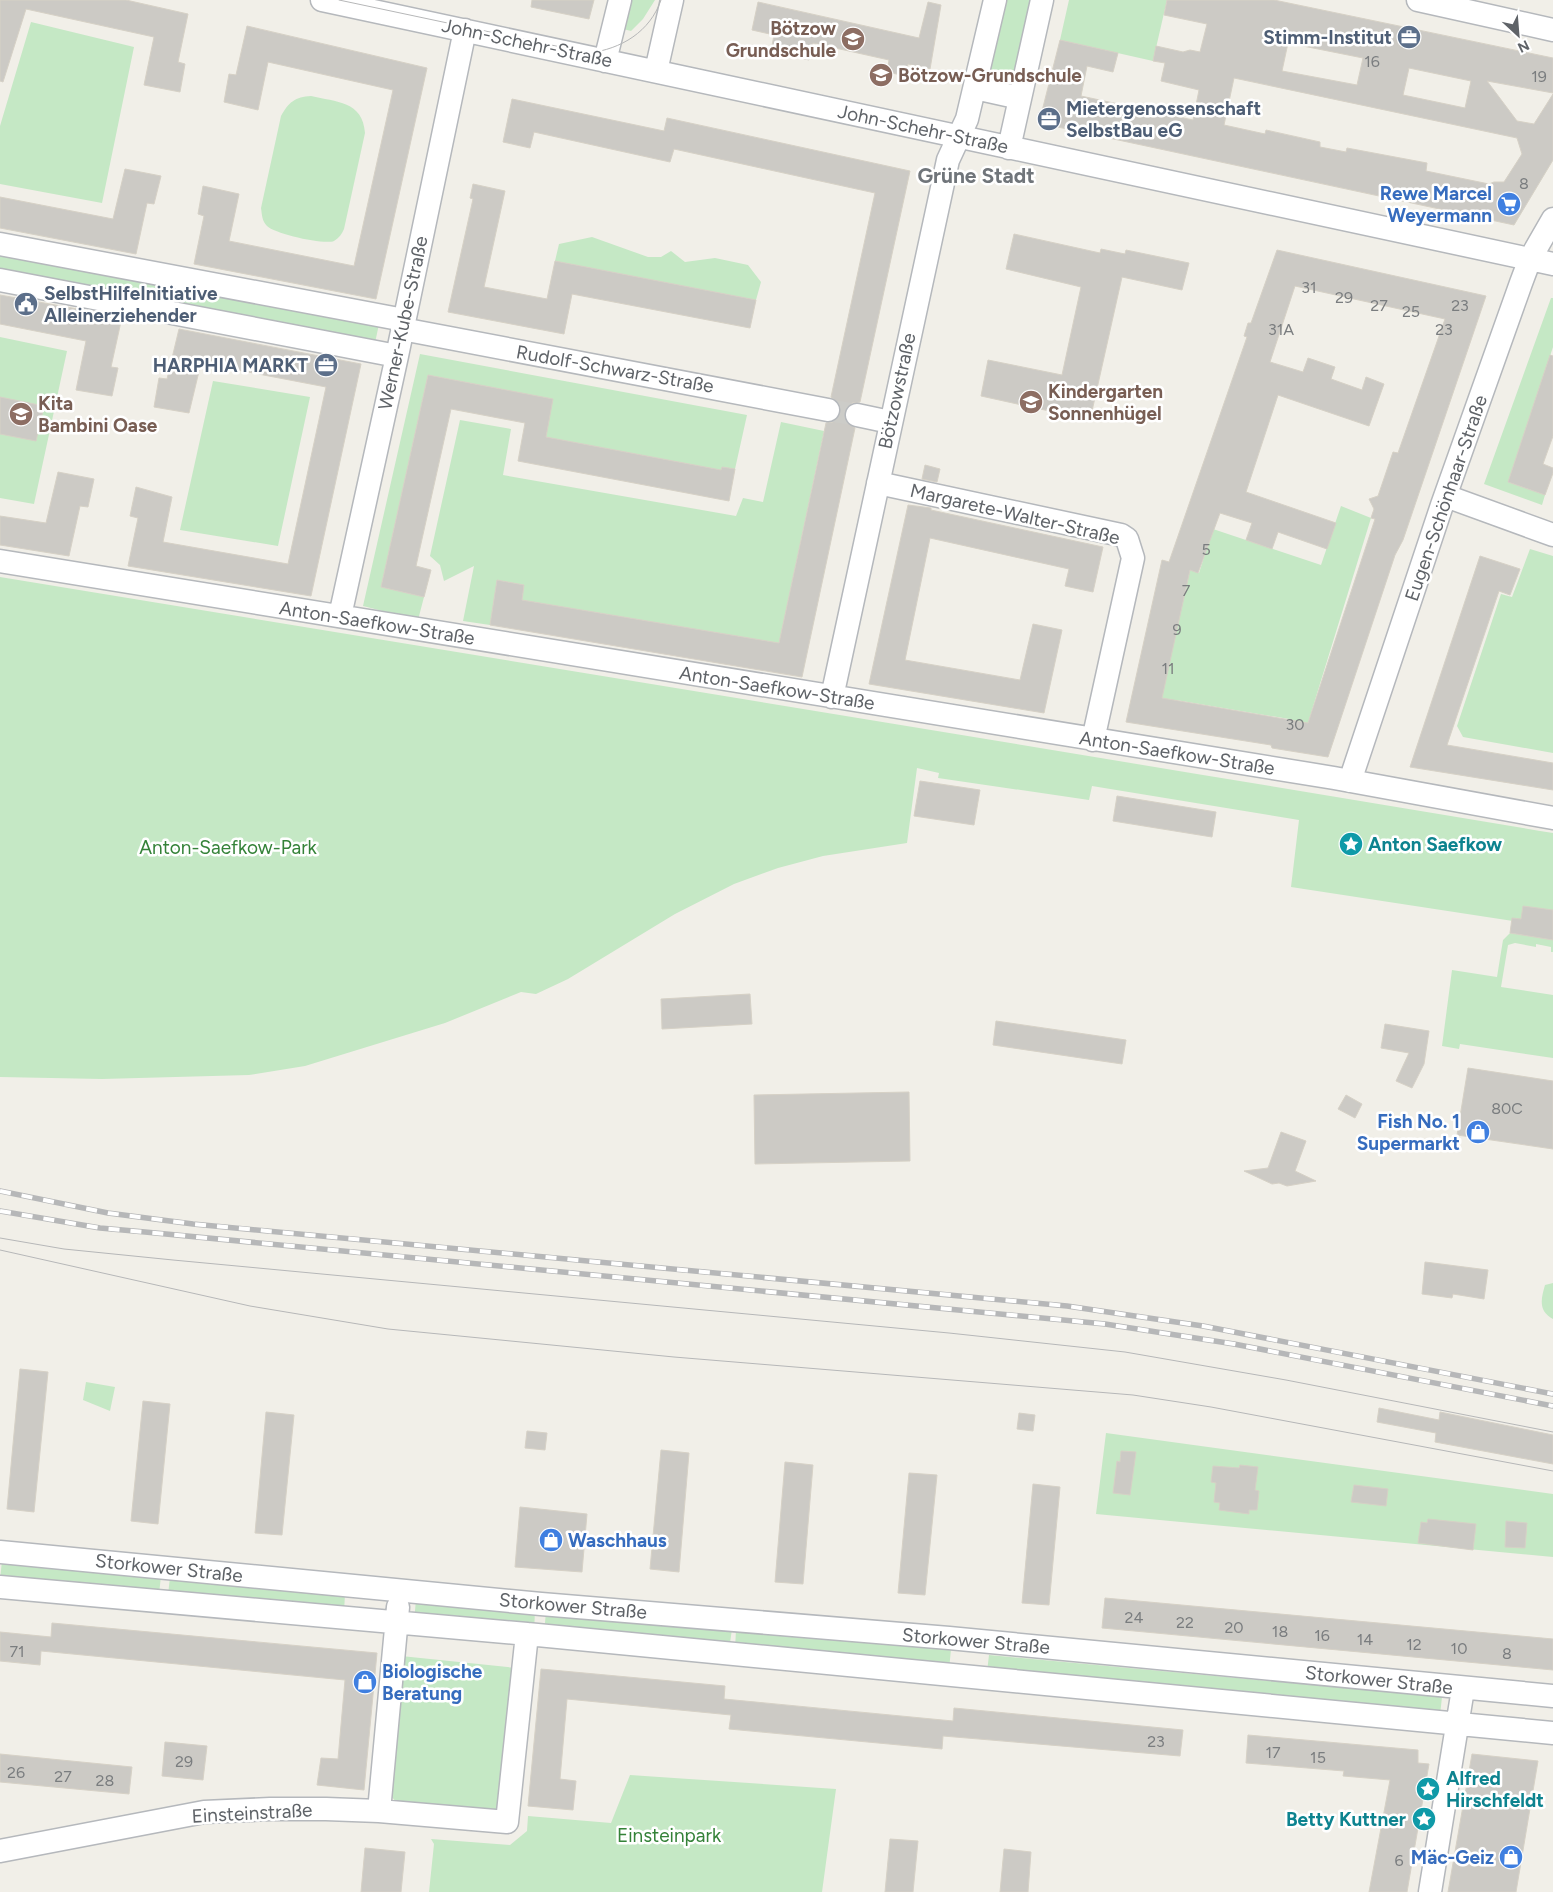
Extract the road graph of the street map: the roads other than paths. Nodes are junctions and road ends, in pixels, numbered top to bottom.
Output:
1 (322, 0) edge
2 (620, 0) edge
3 (672, 0) edge
4 (995, 0) edge
5 (1042, 0) edge
6 (1418, 0) edge
7 (464, 30) junction
8 (1553, 30) edge
9 (605, 61) junction
10 (656, 71) junction
11 (975, 88) junction
12 (1020, 98) junction
13 (957, 138) junction
14 (1010, 148) junction
15 (1553, 219) edge
16 (0, 244) edge
17 (1530, 259) junction
18 (1553, 264) edge
19 (0, 280) edge
20 (403, 324) junction
21 (397, 356) junction
22 (828, 410) tunnel mouth
23 (857, 416) tunnel mouth
24 (890, 422) junction
25 (878, 483) junction
26 (1446, 496) junction
27 (1553, 535) edge
28 (0, 561) edge
29 (340, 616) junction
30 (832, 697) junction
31 (1093, 740) junction
32 (1350, 782) junction
33 (1553, 818) edge
34 (0, 1552) edge
35 (0, 1587) edge
36 (398, 1591) junction
37 (397, 1622) junction
38 (527, 1634) junction
39 (1463, 1689) junction
40 (1553, 1696) edge
41 (1458, 1724) junction
42 (1553, 1733) edge
43 (379, 1811) junction
44 (508, 1822) joint
45 (0, 1851) edge
46 (1430, 1892) edge

1 - 7 street, John-Schehr-Straße
2 - 9 street
3 - 10 street
4 - 11 street, Bötzowstraße
5 - 12 street
6 - 8 street
7 - 9 street, John-Schehr-Straße
7 - 20 street, Werner-Kube-Straße
9 - 10 street, John-Schehr-Straße
10 - 13 street, John-Schehr-Straße
11 - 12 street
11 - 13 street, Bötzowstraße
12 - 14 street
13 - 14 street, John-Schehr-Straße
13 - 24 street, Bötzowstraße
14 - 17 street, John-Schehr-Straße
15 - 17 street, Eugen-Schönhaar-Straße
16 - 20 street, Rudolf-Schwarz-Straße
17 - 18 street, John-Schehr-Straße
17 - 26 street, Eugen-Schönhaar-Straße
19 - 21 street
20 - 21 street, Werner-Kube-Straße
20 - 22 street, Rudolf-Schwarz-Straße
21 - 29 street, Werner-Kube-Straße
23 - 24 street
24 - 25 street, Bötzowstraße
25 - 30 street, Bötzowstraße
25 - 31 street, Margarete-Walter-Straße
26 - 27 street
26 - 32 street, Eugen-Schönhaar-Straße
28 - 29 street, Anton-Saefkow-Straße
29 - 30 street, Anton-Saefkow-Straße
30 - 31 street, Anton-Saefkow-Straße
31 - 32 street, Anton-Saefkow-Straße
32 - 33 street, Anton-Saefkow-Straße
34 - 36 street, Storkower Straße
35 - 37 street, Storkower Straße
36 - 37 street
36 - 39 street, Storkower Straße
37 - 38 street, Storkower Straße
37 - 43 street
38 - 41 street, Storkower Straße
38 - 44 street, Storkower Straße
39 - 40 street, Storkower Straße
39 - 41 street
41 - 42 street, Storkower Straße
41 - 46 street
43 - 44 street, Einsteinstraße
43 - 45 street, Einsteinstraße

